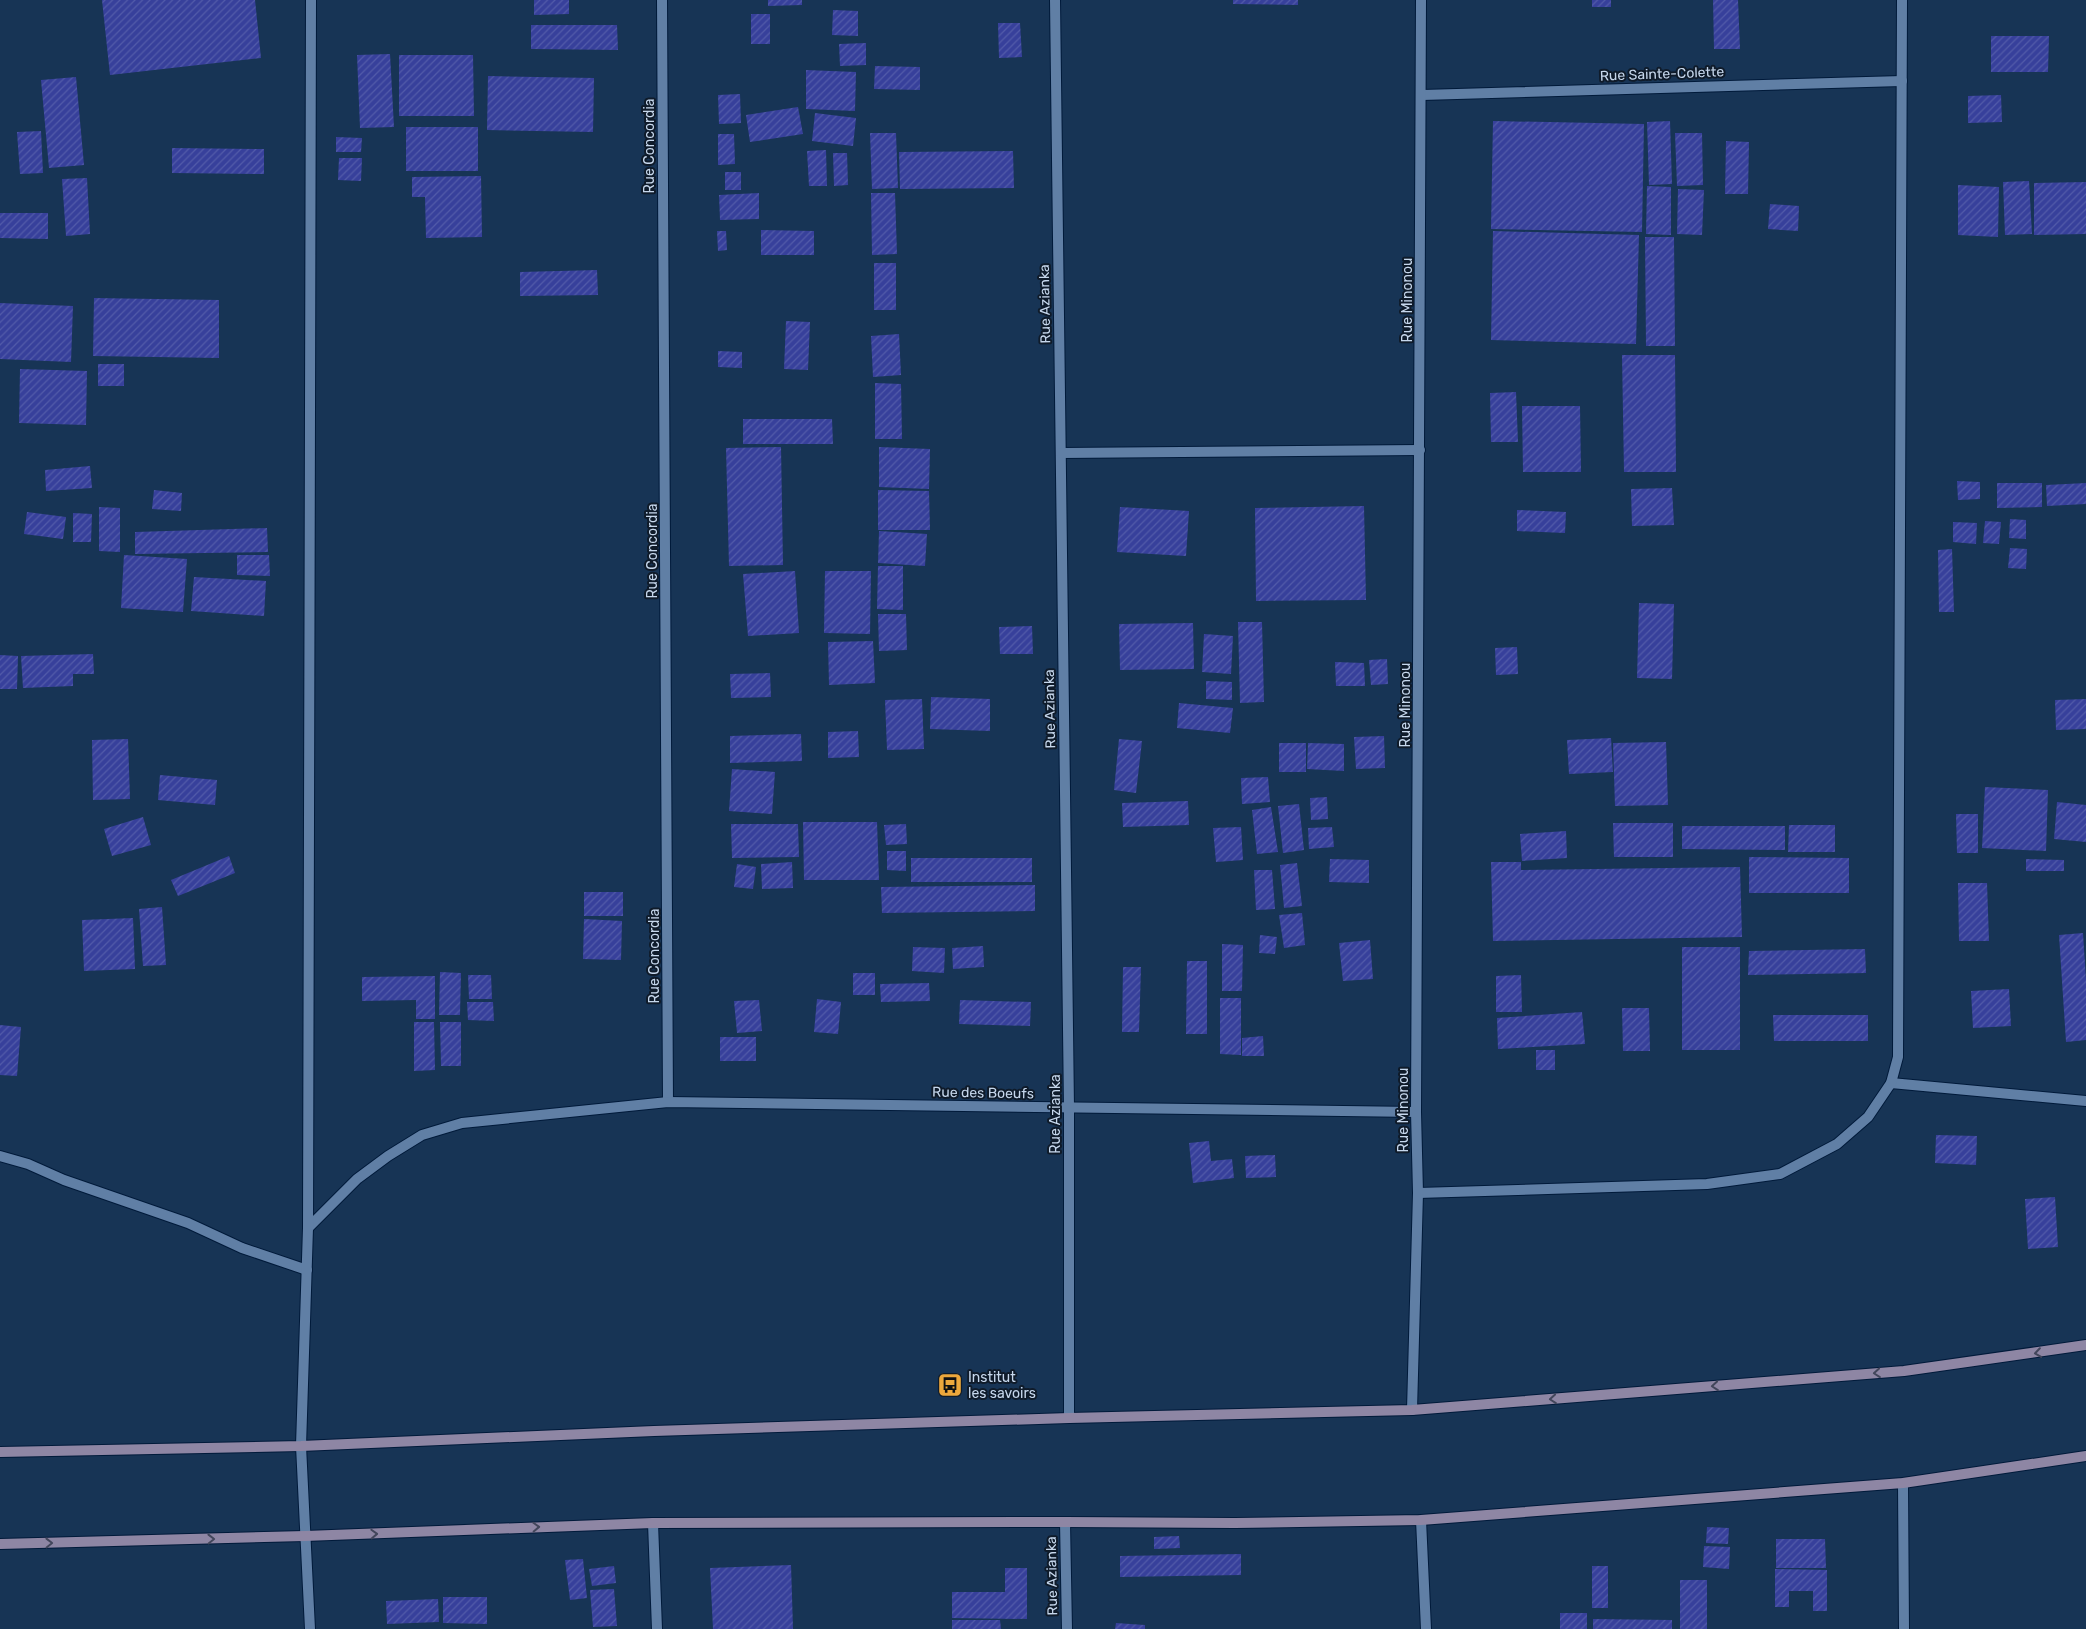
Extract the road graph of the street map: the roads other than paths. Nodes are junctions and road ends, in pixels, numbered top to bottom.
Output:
1 (311, 0) edge
2 (662, 0) edge
3 (1055, 0) edge
4 (1421, 0) edge
5 (1902, 0) edge
6 (1902, 81) junction
7 (1422, 96) junction
8 (1420, 450) junction
9 (1061, 453) junction
10 (1890, 1083) junction
11 (2086, 1101) edge
12 (668, 1102) junction
13 (1069, 1108) junction
14 (1416, 1112) junction
15 (0, 1156) edge
16 (1418, 1193) junction
17 (308, 1228) junction
18 (308, 1270) junction
19 (2086, 1346) edge
20 (1412, 1410) junction
21 (1070, 1418) junction
22 (301, 1446) junction
23 (0, 1452) edge
24 (2086, 1456) edge
25 (1904, 1483) junction
26 (1420, 1520) junction
27 (1065, 1522) junction
28 (653, 1523) junction
29 (305, 1536) junction
30 (0, 1544) edge
31 (310, 1629) edge
32 (657, 1629) edge
33 (1067, 1629) edge
34 (1426, 1629) edge
35 (1904, 1629) edge

1 - 17 street
2 - 12 street, Rue Concordia
3 - 9 street, Rue Azianka
4 - 7 street, Rue Minonou
5 - 6 street
6 - 7 street, Rue Sainte-Colette
6 - 10 street
7 - 8 street, Rue Minonou
8 - 9 street
8 - 14 street, Rue Minonou
9 - 13 street, Rue Azianka
10 - 11 street
10 - 16 street
12 - 13 street, Rue des Boeufs
12 - 17 street, Rue des Boeufs
13 - 14 street, Rue des Boeufs
13 - 21 street, Rue Azianka
14 - 16 street, Rue Minonou
15 - 18 street
16 - 20 street, Rue Minonou
17 - 18 street
18 - 22 street
19 -> 20 main road
20 - 21 main road
21 - 22 main road
22 - 23 main road
22 - 29 street
24 - 25 main road
25 - 26 main road
25 - 35 street
26 - 27 main road
26 - 34 street
27 - 28 main road
27 - 33 street, Rue Azianka
29 -> 28 main road
28 - 32 street
30 -> 29 main road
29 - 31 street

